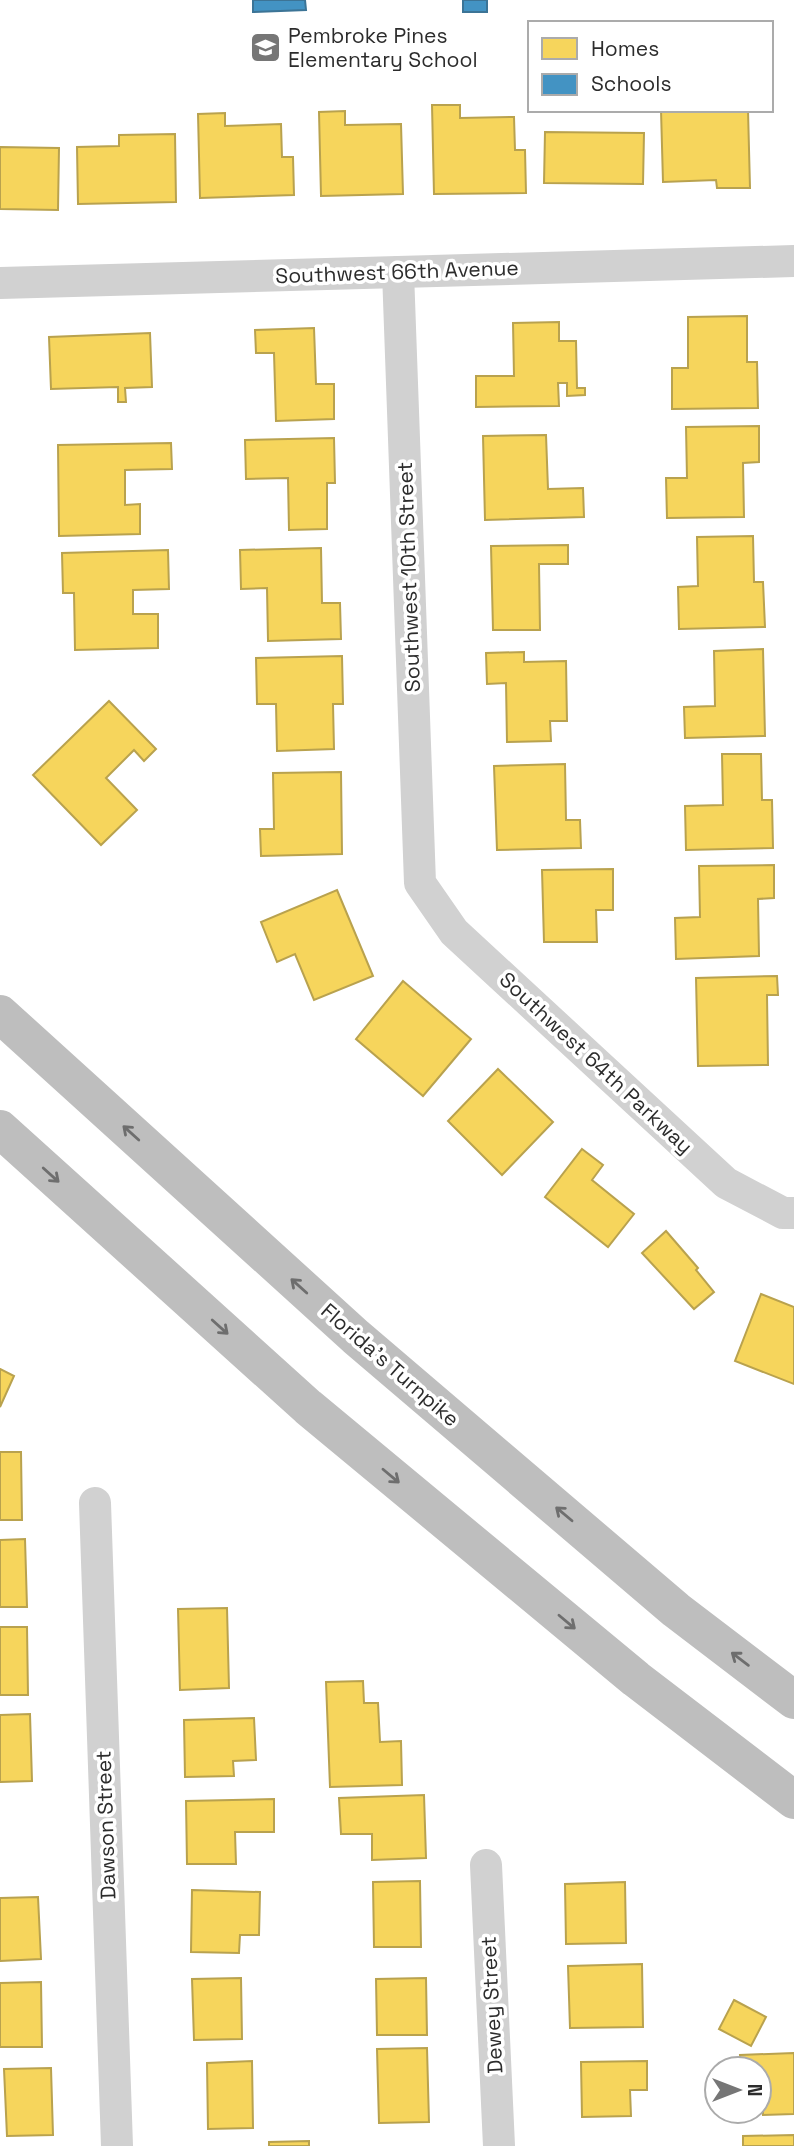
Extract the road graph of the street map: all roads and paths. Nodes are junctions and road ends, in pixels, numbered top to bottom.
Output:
1 (794, 261) edge
2 (398, 272) junction
3 (0, 283) edge
4 (421, 883) joint
5 (0, 1014) edge
6 (0, 1129) edge
7 (794, 1213) edge
8 (95, 1503) dead end
9 (794, 1700) edge
10 (794, 1800) edge
11 (486, 1865) dead end
12 (117, 2146) edge
13 (499, 2146) edge

1 - 2 street, Southwest 66th Avenue
2 - 3 street, Southwest 66th Avenue
2 - 4 street, Southwest 10th Street
4 - 7 street, Southwest 64th Parkway
9 -> 5 highway, Florida's Turnpike
6 -> 10 highway
8 - 12 street, Dawson Street
11 - 13 street, Dewey Street

